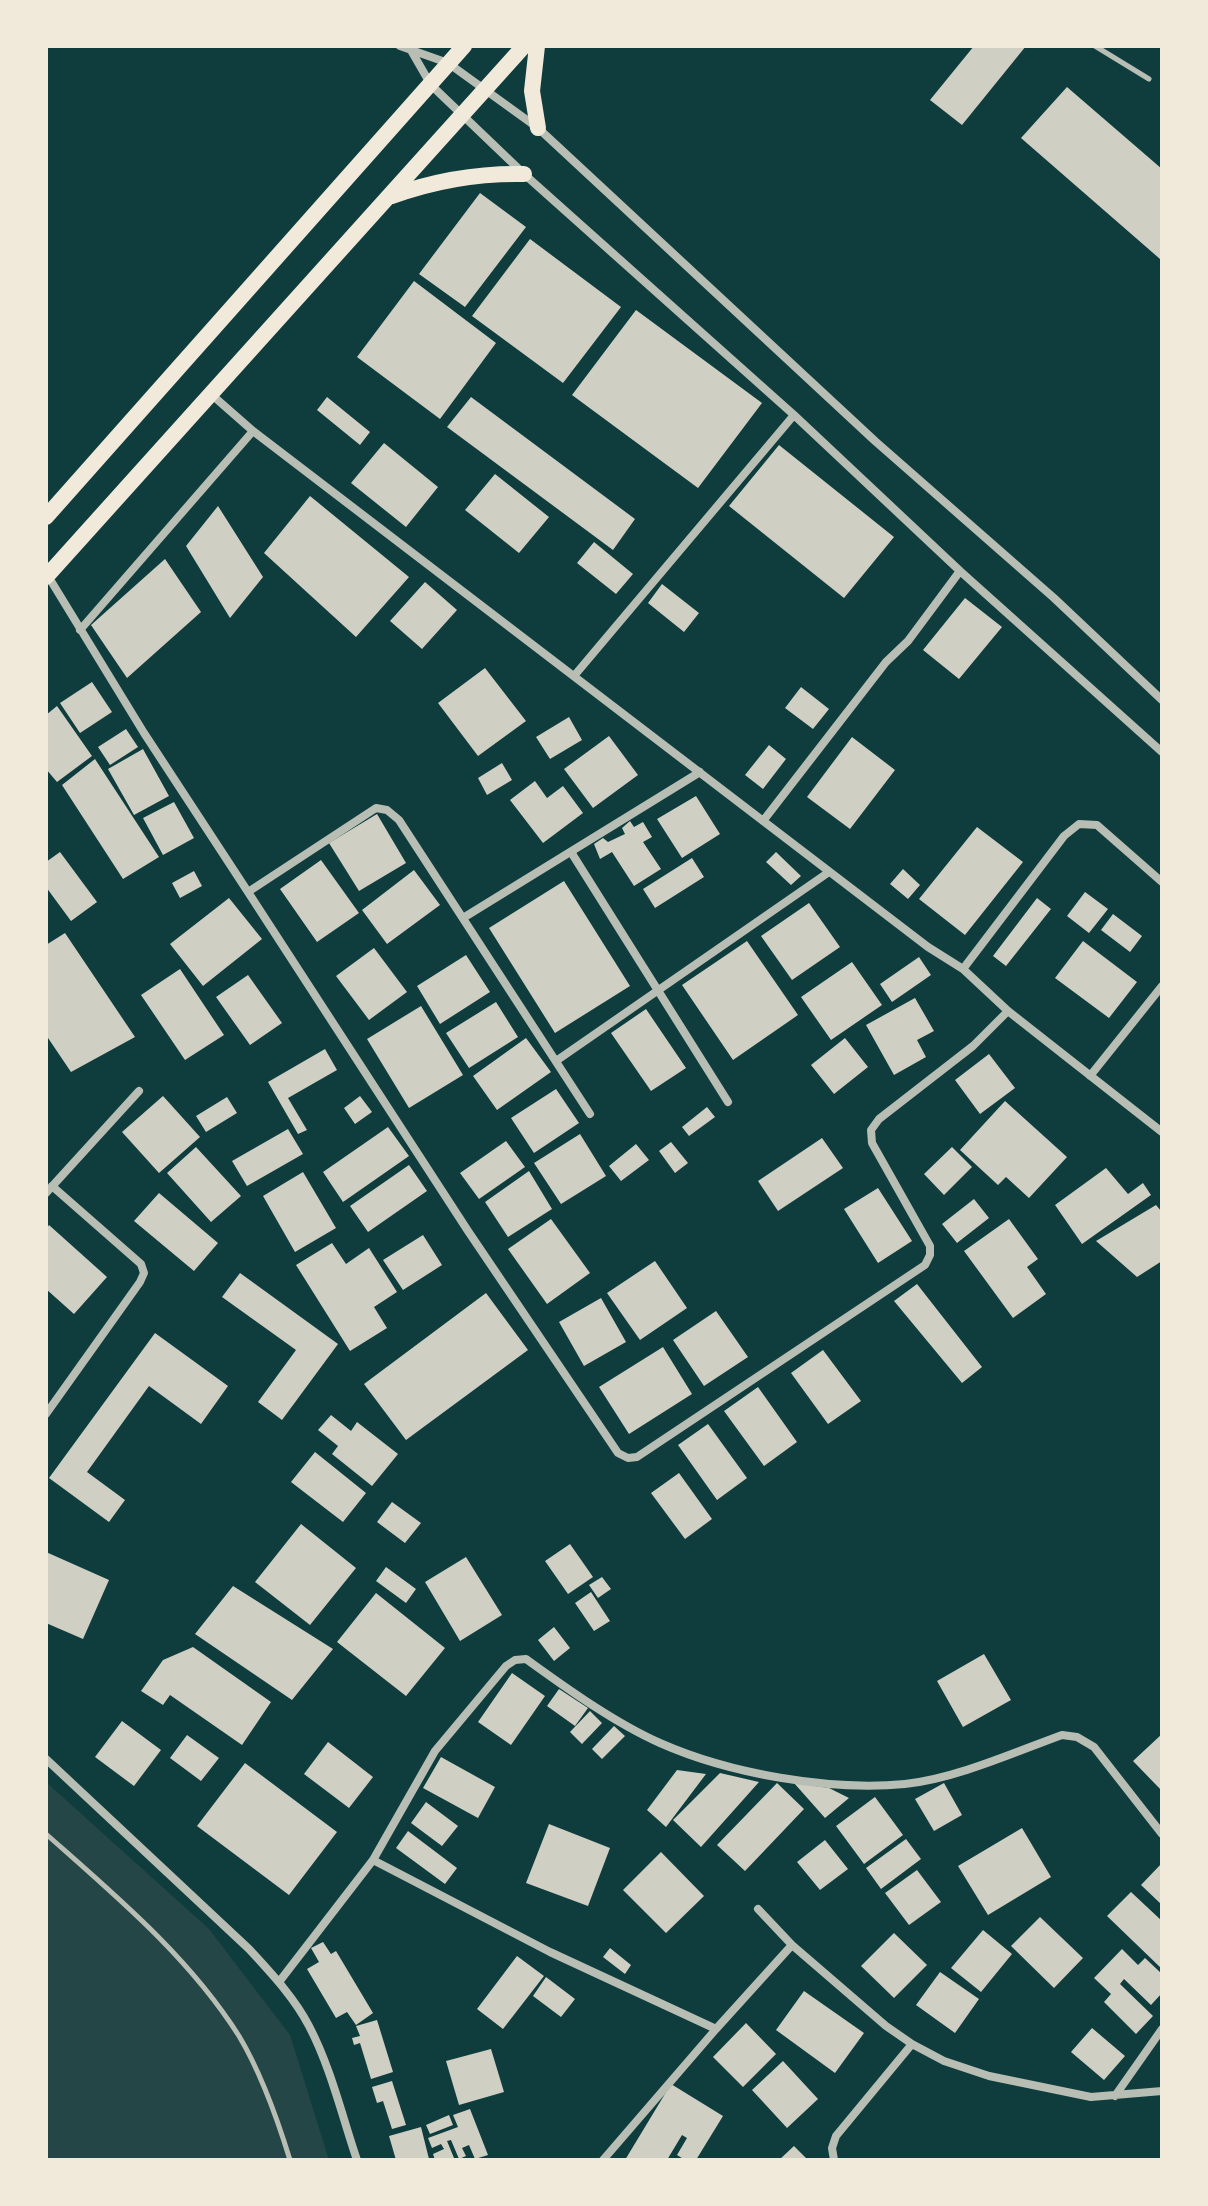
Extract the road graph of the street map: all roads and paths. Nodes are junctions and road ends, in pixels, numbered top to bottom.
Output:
1 (400, 46) edge
2 (464, 46) edge
3 (524, 46) edge
4 (537, 46) edge
5 (1095, 46) edge
6 (412, 52) junction
7 (448, 63) junction
8 (1149, 79) dead end
9 (431, 85) junction
10 (487, 90) junction
11 (463, 116) junction
12 (538, 128) junction
13 (524, 174) junction
14 (387, 198) junction
15 (212, 395) junction
16 (794, 415) junction
17 (253, 431) junction
18 (46, 517) edge
19 (960, 571) junction
20 (47, 577) edge
21 (80, 630) junction
22 (574, 676) junction
23 (1162, 700) edge
24 (1162, 752) edge
25 (700, 772) junction
26 (763, 821) junction
27 (571, 852) junction
28 (829, 872) junction
29 (1162, 882) edge
30 (248, 892) junction
31 (463, 918) junction
32 (963, 969) junction
33 (1162, 986) edge
34 (657, 991) junction
35 (1008, 1011) junction
36 (556, 1061) junction
37 (1090, 1076) junction
38 (139, 1091) dead end
39 (728, 1102) dead end
40 (590, 1114) dead end
41 (1162, 1132) edge
42 (49, 1190) edge
43 (46, 1414) edge
44 (46, 1759) edge
45 (46, 1834) edge
46 (1162, 1834) edge
47 (373, 1860) junction
48 (758, 1909) dead end
49 (792, 1945) junction
50 (279, 1982) junction
51 (716, 2029) junction
52 (1162, 2029) edge
53 (912, 2044) junction
54 (1162, 2091) edge
55 (1115, 2096) junction
56 (290, 2160) edge
57 (357, 2160) edge
58 (603, 2160) edge
59 (834, 2160) edge

1 - 6 street
2 - 7 highway
3 - 10 highway
4 - 12 highway
5 - 8 lane
6 - 7 street
6 - 9 street
7 - 9 highway
7 - 10 street
9 - 11 street
9 - 18 highway
10 - 11 highway
10 - 12 street
11 - 13 street
11 - 14 highway
12 - 23 street
13 - 14 highway
13 - 16 street
14 - 15 highway
15 - 17 street
15 - 20 highway
16 - 19 street
16 - 22 street
17 - 21 street
17 - 22 street
19 - 24 street
19 - 26 street
20 - 21 street
21 - 30 street
22 - 25 street
25 - 26 street
25 - 27 street
26 - 28 street
27 - 31 street
27 - 34 street
28 - 32 street
28 - 34 street
29 - 32 street
30 - 31 street
30 - 35 street
31 - 36 street
32 - 35 street
33 - 37 street
34 - 36 street
34 - 39 street
35 - 37 street
36 - 40 street
37 - 41 street
38 - 42 street
42 - 43 street
44 - 50 street
45 - 56 lane
46 - 47 street
47 - 50 street
47 - 51 street
48 - 49 street
49 - 51 street
49 - 53 street
50 - 57 street
51 - 58 street
52 - 55 street
53 - 55 street
53 - 59 street
54 - 55 street

